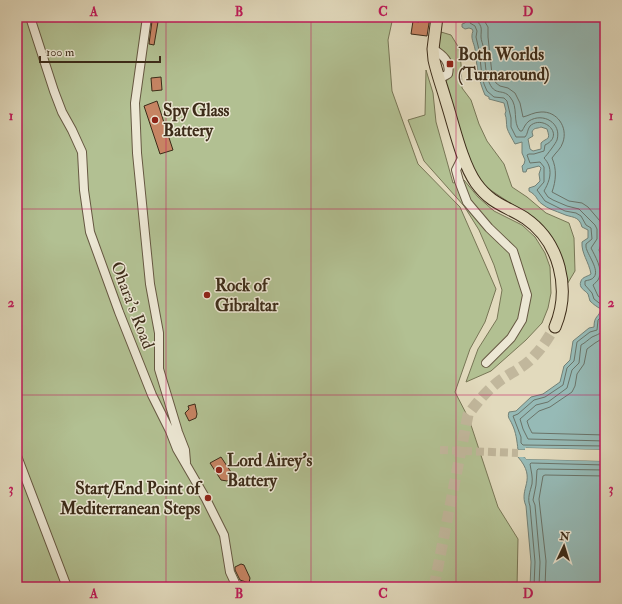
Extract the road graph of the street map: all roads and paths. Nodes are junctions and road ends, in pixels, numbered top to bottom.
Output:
1 (18, 17) edge
2 (30, 17) edge
3 (147, 17) edge
4 (438, 17) edge
5 (17, 20) edge
6 (463, 156) junction
7 (554, 327) tunnel mouth
8 (486, 363) dead end
9 (17, 456) edge
10 (186, 463) junction
11 (68, 587) edge
12 (244, 587) edge

1 - 5 street
2 - 10 street, Ohara's Road
3 - 10 street
4 - 6 main road
6 - 7 main road
6 - 8 street
9 - 11 street
10 - 12 street, Ohara's Road

